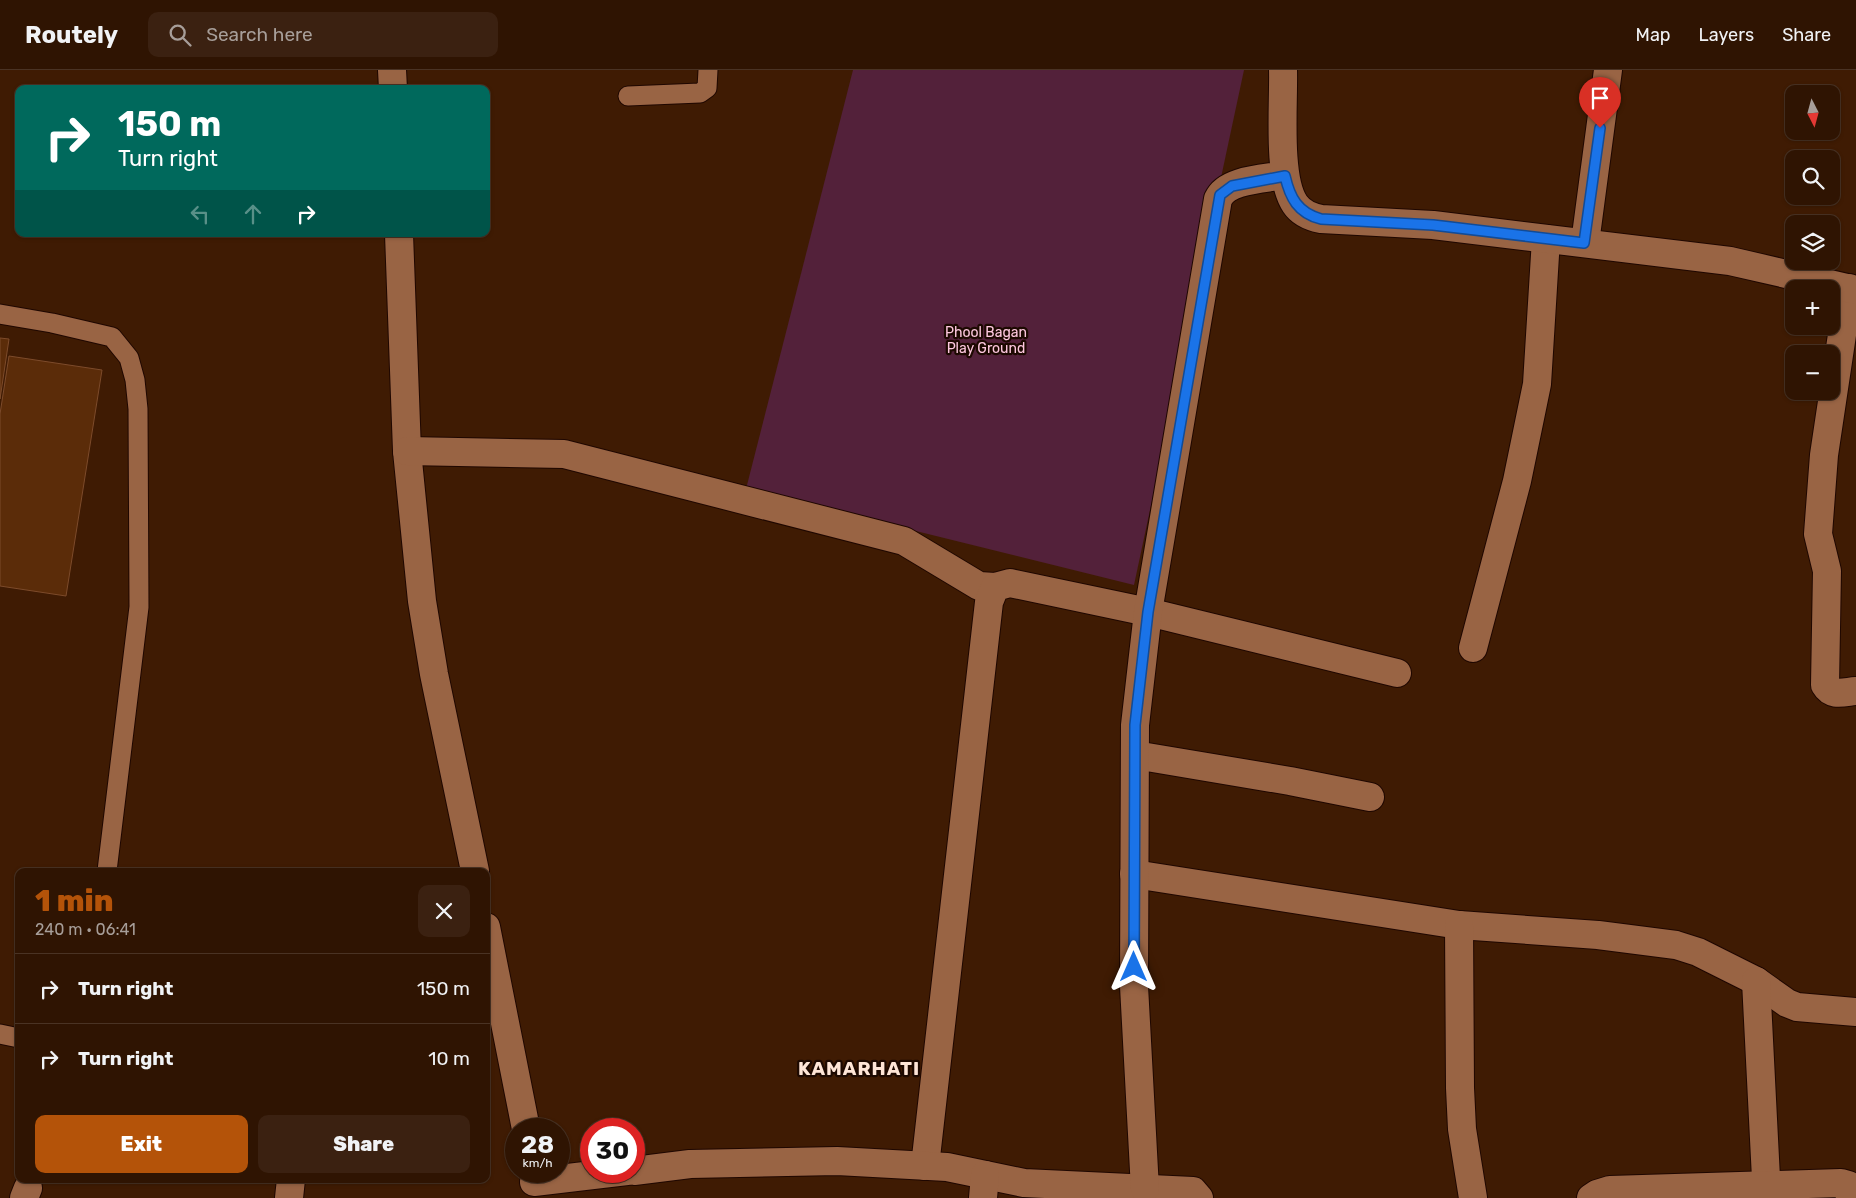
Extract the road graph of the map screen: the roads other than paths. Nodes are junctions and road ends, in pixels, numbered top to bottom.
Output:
1 (392, 70) edge
2 (708, 70) edge
3 (1283, 70) edge
4 (1608, 70) edge
5 (393, 85) edge
6 (628, 96) dead end
7 (1285, 176) junction
8 (399, 237) edge
9 (1546, 239) junction
10 (1584, 243) junction
11 (1852, 289) edge
12 (0, 314) edge
13 (407, 451) junction
14 (995, 587) junction
15 (1148, 612) junction
16 (1473, 648) dead end
17 (1397, 672) dead end
18 (1856, 691) edge
19 (1135, 755) junction
20 (1370, 797) dead end
21 (107, 868) edge
22 (474, 868) edge
23 (1134, 874) junction
24 (1460, 925) junction
25 (490, 947) edge
26 (1756, 981) junction
27 (1856, 1012) edge
28 (0, 1034) edge
29 (15, 1037) edge
30 (524, 1118) edge
31 (925, 1166) junction
32 (645, 1169) edge
33 (580, 1178) edge
34 (290, 1183) edge
35 (535, 1184) edge
36 (984, 1186) edge
37 (1145, 1189) junction
38 (1767, 1192) edge
39 (289, 1198) edge
40 (1199, 1198) edge
41 (1473, 1198) edge
42 (1591, 1198) edge
43 (1850, 1198) edge

1 - 5 street
2 - 6 lane
3 - 7 street
4 - 10 street
7 - 9 street
7 - 15 street
8 - 13 street
9 - 10 street
9 - 16 street
10 - 11 street
11 - 18 street
12 - 21 lane
13 - 14 street
13 - 22 street
14 - 15 street
14 - 31 street
15 - 17 street
15 - 19 street
19 - 20 street
19 - 23 street
23 - 24 street
23 - 37 street
24 - 26 street
24 - 41 street
25 - 30 street
26 - 27 street
26 - 38 street
28 - 29 lane
31 - 32 street
31 - 36 street
33 - 35 street
34 - 39 street
36 - 37 street
37 - 40 street
38 - 42 street
38 - 43 street

